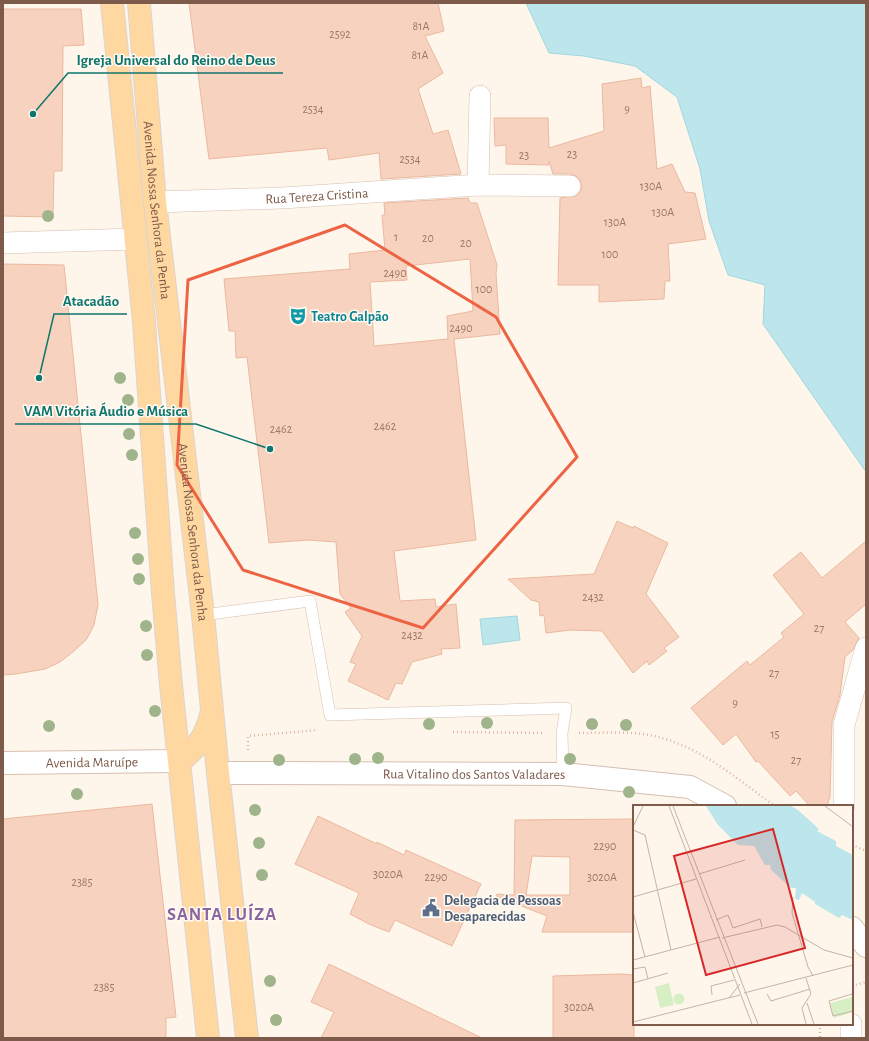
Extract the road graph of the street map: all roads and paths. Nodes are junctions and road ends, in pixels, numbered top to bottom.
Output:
1 (112, 3) edge
2 (139, 3) edge
3 (480, 96) dead end
4 (478, 185) junction
5 (570, 186) dead end
6 (155, 202) junction
7 (134, 239) junction
8 (3, 243) edge
9 (203, 615) junction
10 (866, 648) edge
11 (212, 710) junction
12 (320, 730) dead end
13 (445, 732) dead end
14 (562, 733) junction
15 (248, 736) dead end
16 (180, 761) junction
17 (3, 763) edge
18 (218, 773) junction
19 (563, 774) junction
20 (723, 805) edge
21 (774, 805) edge
22 (844, 805) edge
23 (853, 845) edge
24 (866, 851) edge
25 (853, 929) edge
26 (866, 946) edge
27 (866, 982) edge
28 (853, 986) edge
29 (820, 1025) edge
30 (851, 1025) edge
31 (208, 1038) edge
32 (247, 1038) edge
33 (820, 1038) edge
34 (851, 1038) edge

1 - 7 main road, Avenida Nossa Senhora da Penha
2 - 6 main road, Avenida Nossa Senhora da Penha
3 - 4 street
4 - 5 street, Rua Tereza Cristina
4 - 6 street, Rua Tereza Cristina
6 - 9 main road, Avenida Nossa Senhora da Penha
7 - 8 street
7 - 16 main road, Avenida Nossa Senhora da Penha
9 - 11 main road, Avenida Nossa Senhora da Penha
9 - 14 lane
10 - 22 street
11 - 16 main road
11 - 18 main road, Avenida Nossa Senhora da Penha
12 - 15 path
13 - 14 path
14 - 19 lane
14 - 21 path
16 - 17 street, Avenida Maruípe
16 - 18 main road
16 - 31 main road, Avenida Nossa Senhora da Penha
18 - 19 street, Rua Vitalino dos Santos Valadares
18 - 32 main road, Avenida Nossa Senhora da Penha
19 - 20 street, Rua Vitalino dos Santos Valadares
23 - 24 path
25 - 26 street
27 - 28 path
29 - 33 path
30 - 34 street

